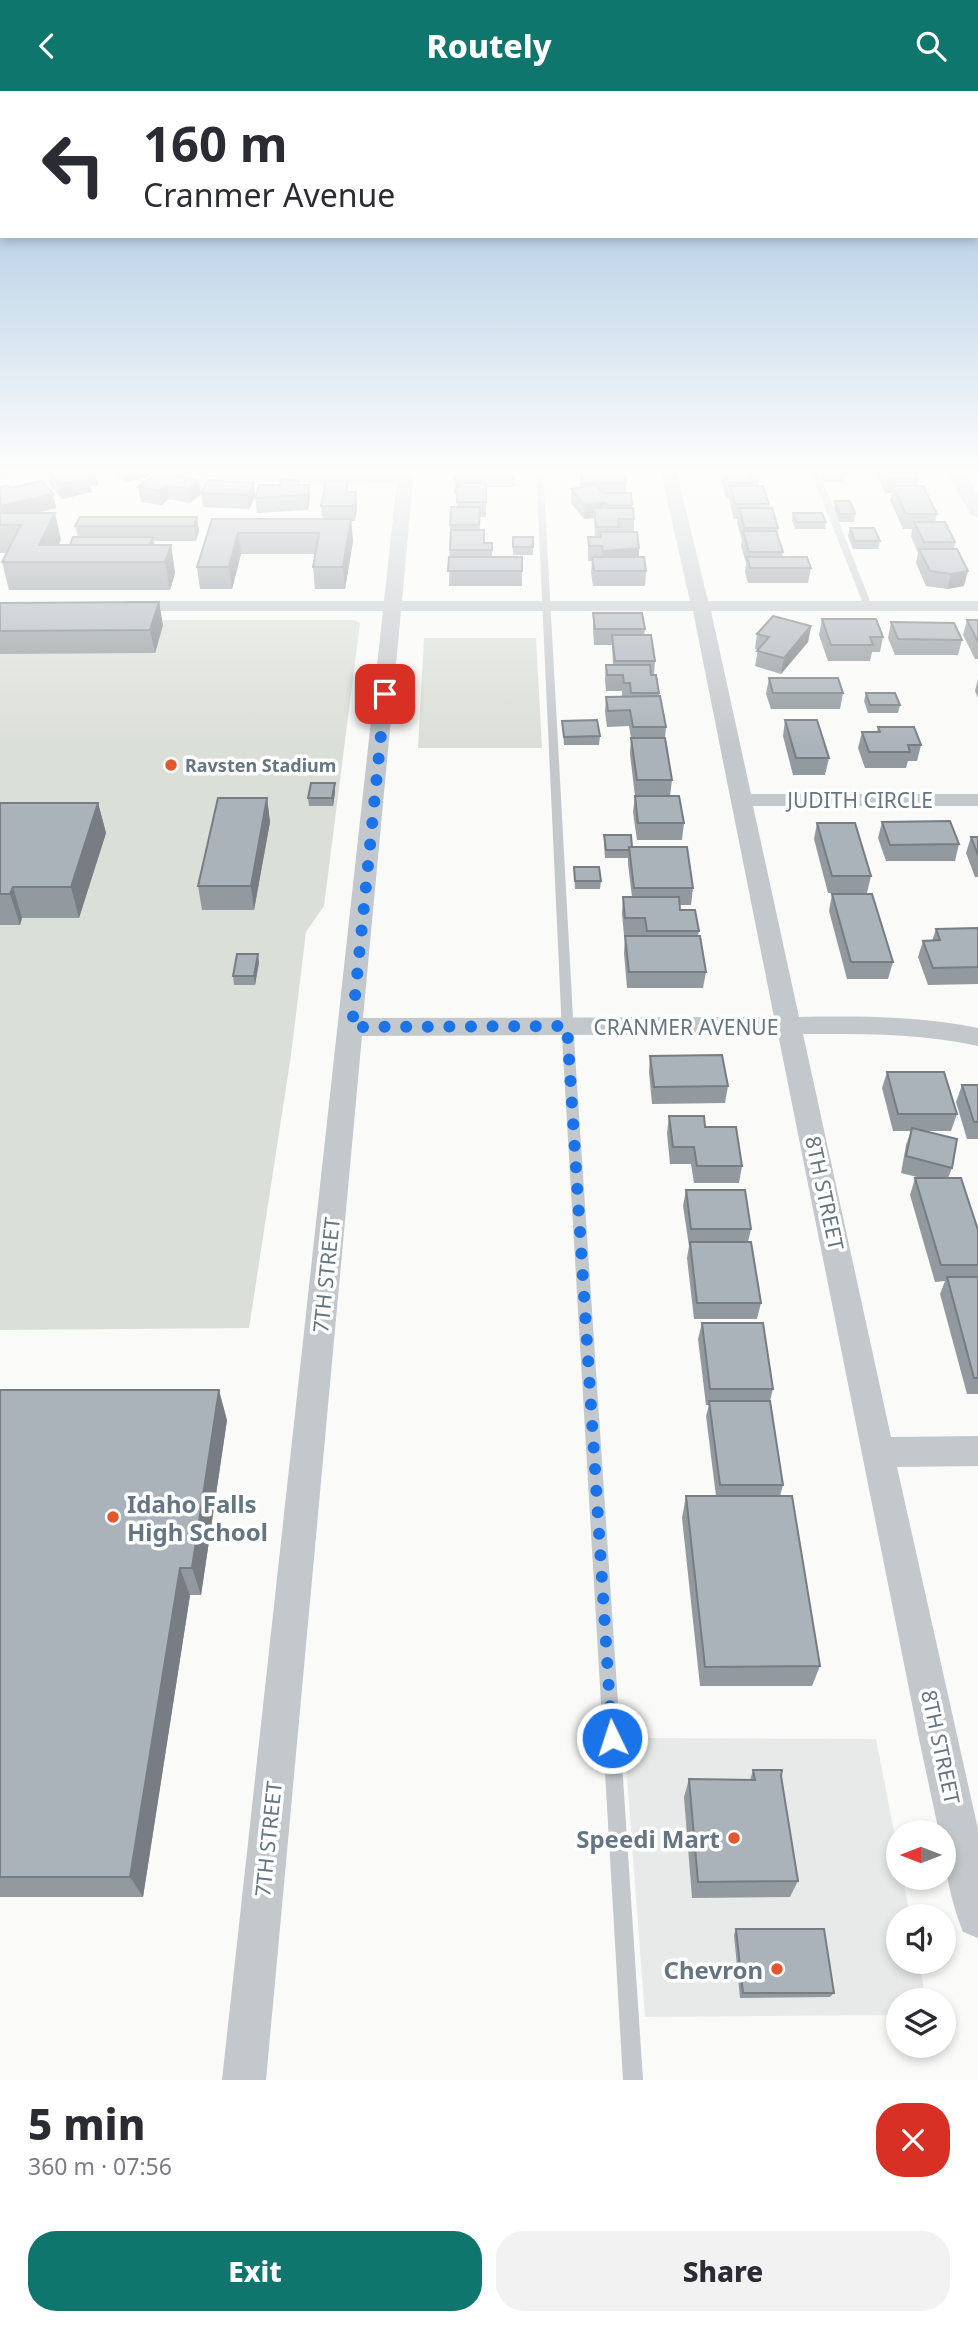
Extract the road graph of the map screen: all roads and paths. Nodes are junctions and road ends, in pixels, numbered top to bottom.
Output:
1 (398, 562) edge
2 (542, 562) edge
3 (690, 562) edge
4 (851, 562) edge
5 (109, 606) edge
6 (394, 606) junction
7 (868, 606) junction
8 (978, 606) edge
9 (544, 607) junction
10 (701, 607) junction
11 (742, 800) junction
12 (978, 800) edge
13 (567, 1026) junction
14 (352, 1027) junction
15 (789, 1027) junction
16 (978, 1037) edge
17 (978, 1451) edge
18 (879, 1452) junction
19 (978, 1917) edge
20 (244, 2080) edge
21 (633, 2080) edge

1 - 6 street, 7TH STREET
2 - 9 lane
3 - 10 street, 8TH STREET
4 - 7 lane
5 - 6 street
6 - 9 street
6 - 14 street, 7TH STREET
7 - 8 street
7 - 10 street
9 - 10 street
9 - 13 lane
10 - 11 street, 8TH STREET
11 - 12 street, JUDITH CIRCLE
11 - 15 street, 8TH STREET
13 - 14 street, CRANMER AVENUE
13 - 15 street, CRANMER AVENUE
13 - 21 lane
14 - 20 street, 7TH STREET
15 - 16 street, CRANMER AVENUE
15 - 18 street, 8TH STREET
17 - 18 street
18 - 19 street, 8TH STREET

